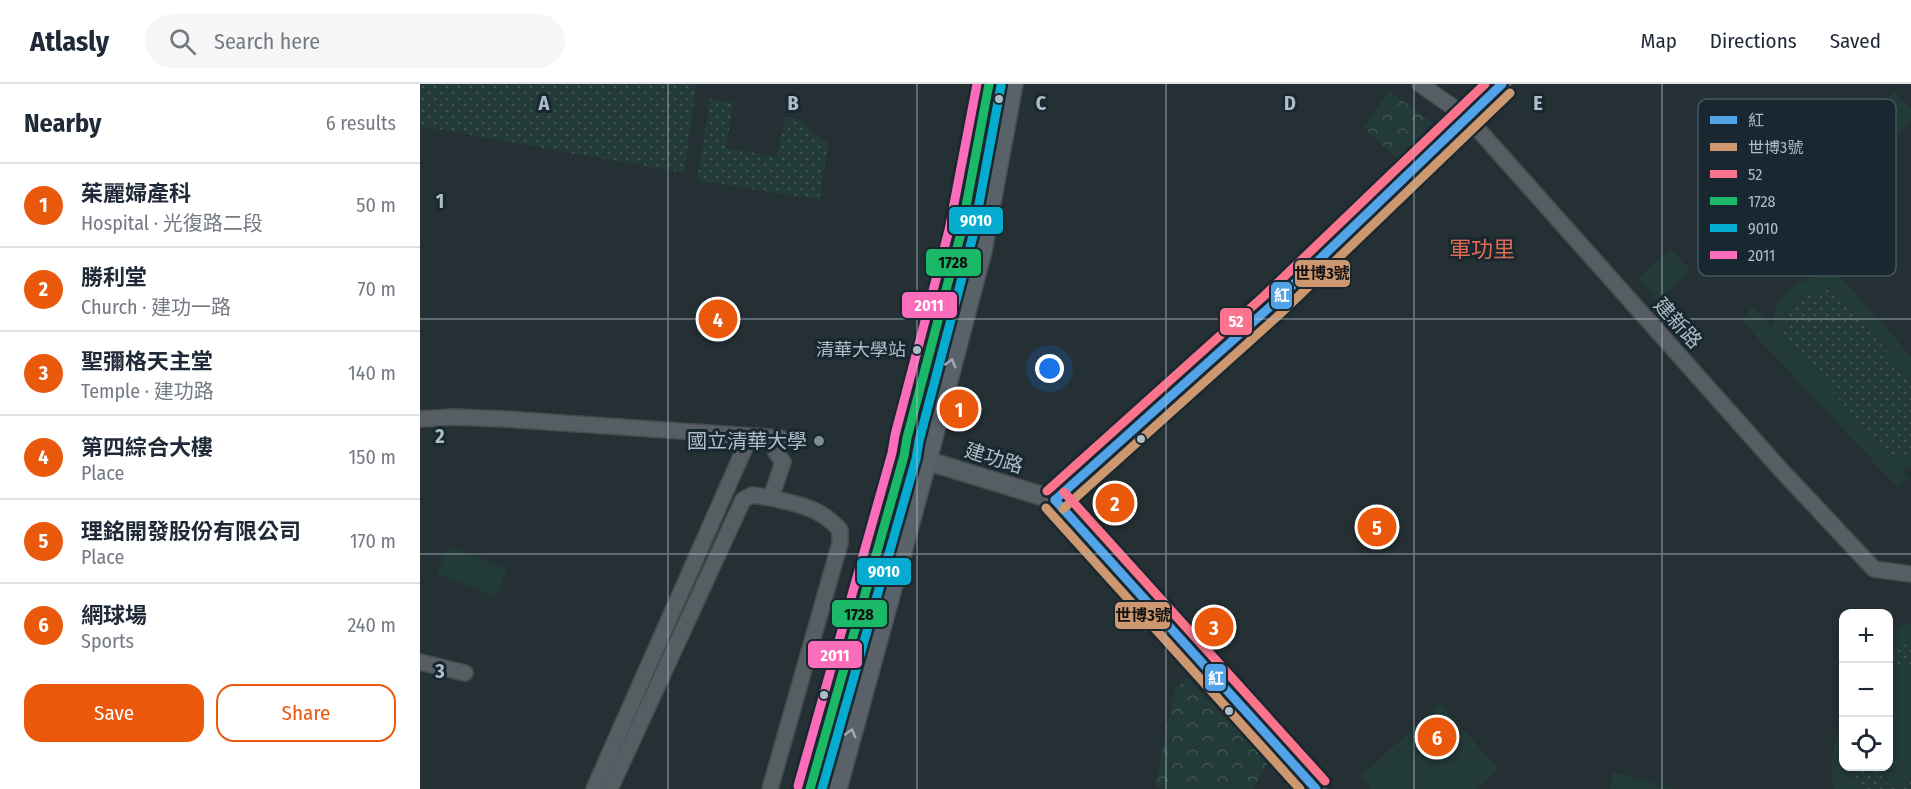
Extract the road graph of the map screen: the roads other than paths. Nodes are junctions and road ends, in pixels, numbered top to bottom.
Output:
1 (989, 84) edge
2 (1012, 84) edge
3 (1420, 84) edge
4 (1502, 84) edge
5 (1467, 117) junction
6 (961, 232) junction
7 (983, 238) junction
8 (420, 419) edge
9 (750, 436) junction
10 (904, 456) junction
11 (926, 460) junction
12 (772, 498) junction
13 (1055, 500) junction
14 (1911, 574) edge
15 (420, 662) edge
16 (465, 673) dead end
17 (594, 789) edge
18 (610, 789) edge
19 (770, 789) edge
20 (810, 789) edge
21 (836, 789) edge
22 (1316, 789) edge

1 - 6 main road
2 - 7 main road
3 - 5 street, 建新路
4 - 5 street
5 - 13 street
5 - 14 street, 建新路
6 - 7 street
6 - 10 main road
11 -> 7 main road
8 - 9 street
9 - 12 street
9 - 17 street
10 - 11 street, 建功路
10 - 20 main road
11 - 13 street, 建功路
21 -> 11 main road
12 - 18 street
12 - 19 street
13 - 22 street
15 - 16 street

